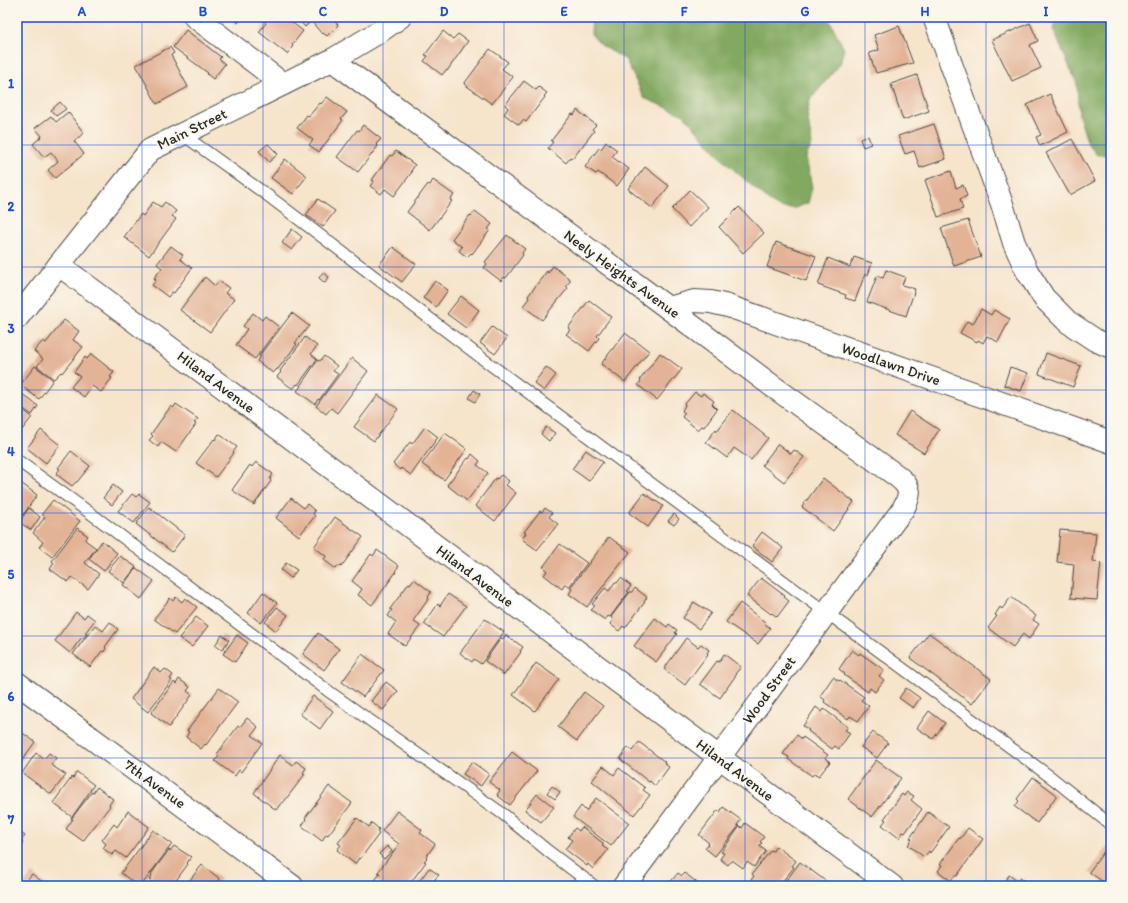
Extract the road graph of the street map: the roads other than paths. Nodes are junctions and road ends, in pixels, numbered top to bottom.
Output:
1 (195, 17) edge
2 (400, 17) edge
3 (934, 17) edge
4 (332, 60) junction
5 (283, 84) junction
6 (182, 134) junction
7 (59, 266) junction
8 (24, 295) edge
9 (668, 308) junction
10 (17, 318) edge
11 (1111, 347) edge
12 (1111, 442) edge
13 (17, 460) edge
14 (909, 491) joint
15 (826, 612) junction
16 (17, 683) edge
17 (719, 758) junction
18 (1111, 825) edge
19 (292, 886) edge
20 (594, 886) edge
21 (624, 886) edge
22 (892, 886) edge

1 - 5 street
2 - 4 street, Main Street
3 - 11 street
4 - 5 street, Main Street
4 - 9 street, Neely Heights Avenue
5 - 6 street, Main Street
6 - 7 street, Main Street
6 - 15 lane
7 - 8 street, Main Street
7 - 17 street, Hiland Avenue
8 - 10 street, Main Street
9 - 12 street, Woodlawn Drive
9 - 14 street, Neely Heights Avenue
13 - 20 lane
14 - 15 street, Wood Street
15 - 17 street, Wood Street
15 - 18 lane
16 - 19 street, 7th Avenue
17 - 21 street, Wood Street
17 - 22 street, Hiland Avenue

